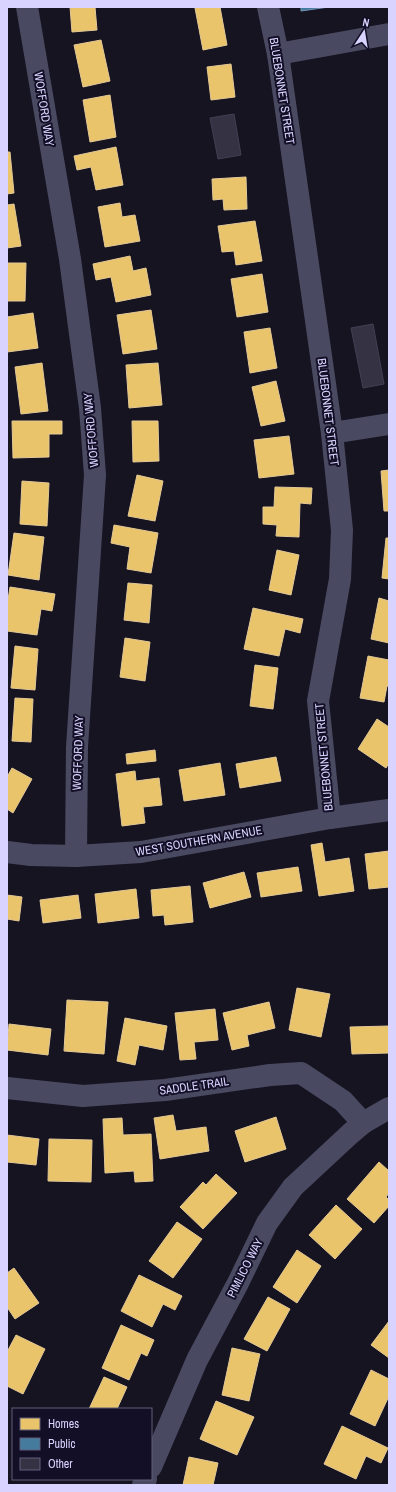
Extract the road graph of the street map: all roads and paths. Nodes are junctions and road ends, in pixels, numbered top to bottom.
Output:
1 (27, 7) edge
2 (268, 7) edge
3 (389, 34) edge
4 (278, 54) junction
5 (389, 424) edge
6 (332, 434) junction
7 (389, 810) edge
8 (330, 818) junction
9 (7, 852) edge
10 (76, 856) junction
11 (7, 1088) edge
12 (389, 1108) edge
13 (363, 1123) junction
14 (152, 1465) edge

1 - 10 street, WOFFORD WAY
2 - 4 street, BLUEBONNET STREET
3 - 4 street
4 - 6 street, BLUEBONNET STREET
5 - 6 street
6 - 8 street, BLUEBONNET STREET
7 - 8 street, WEST SOUTHERN AVENUE
8 - 10 street, WEST SOUTHERN AVENUE
9 - 10 street, WEST SOUTHERN AVENUE
11 - 13 street, SADDLE TRAIL
12 - 13 street, PIMLICO WAY
13 - 14 street, PIMLICO WAY

